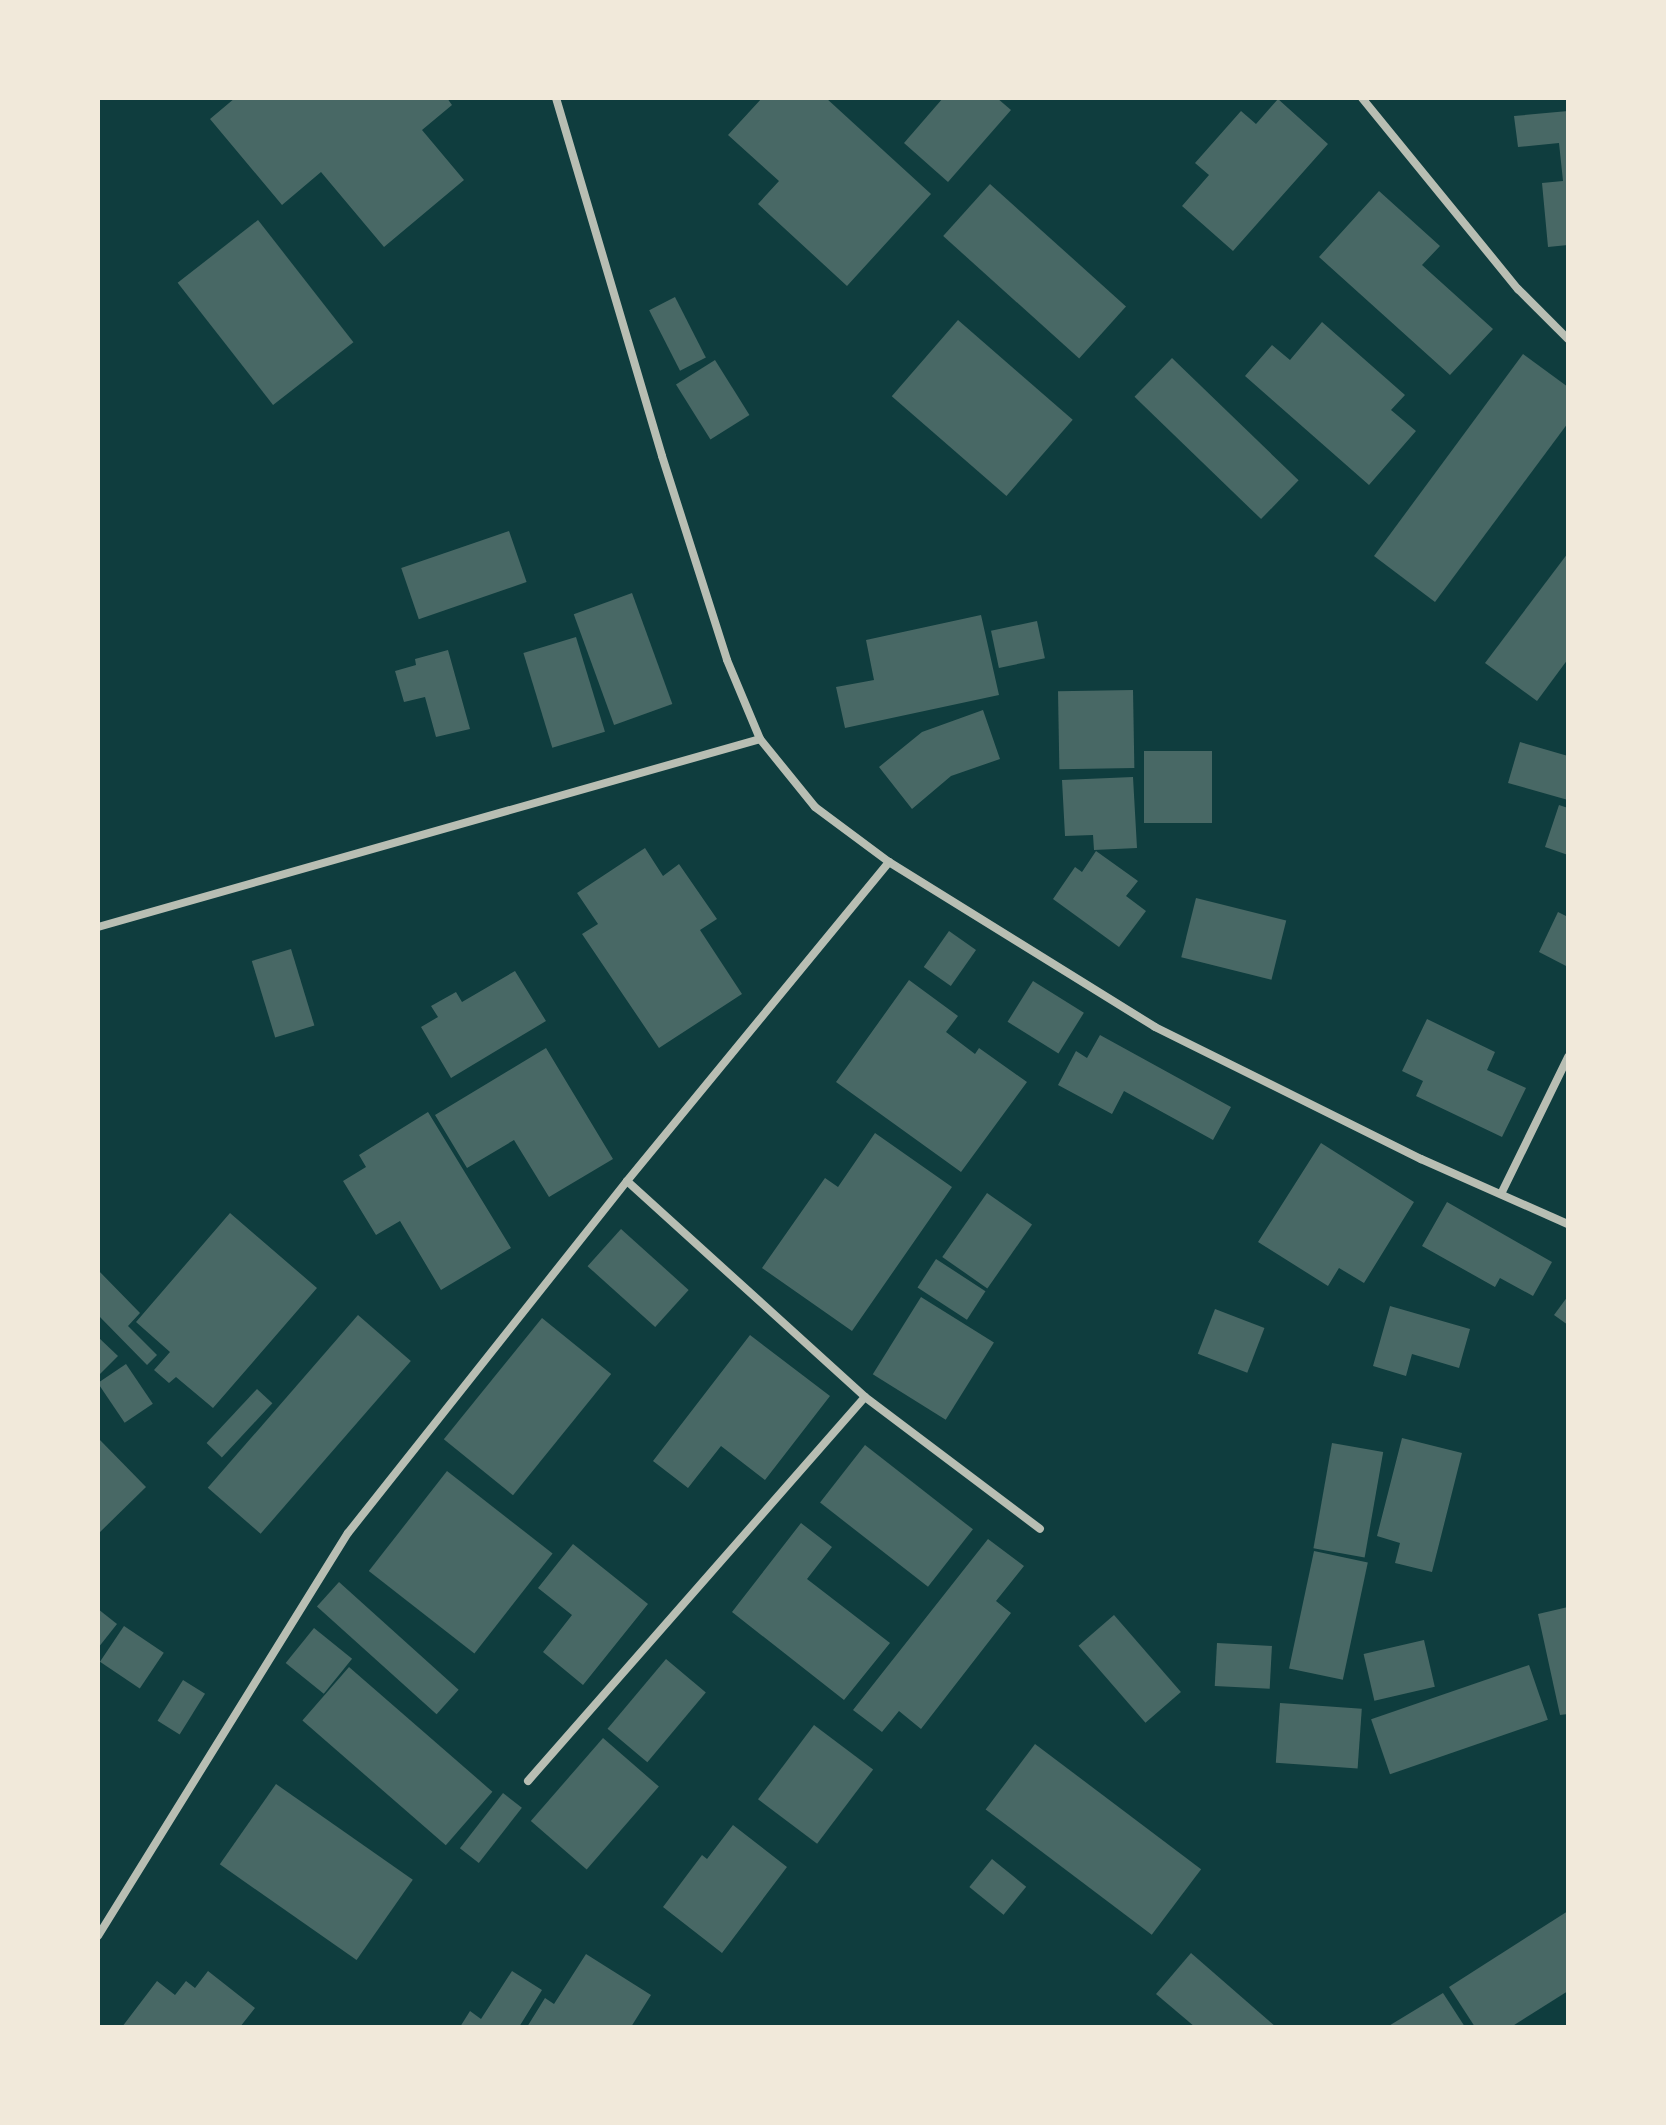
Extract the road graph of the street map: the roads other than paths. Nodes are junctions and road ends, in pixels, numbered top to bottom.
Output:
1 (556, 98) edge
2 (1362, 98) edge
3 (1568, 339) edge
4 (760, 739) junction
5 (889, 862) junction
6 (98, 927) edge
7 (1568, 1057) edge
8 (627, 1181) junction
9 (1501, 1194) junction
10 (1568, 1224) edge
11 (865, 1397) junction
12 (1040, 1529) dead end
13 (528, 1781) dead end
14 (98, 1936) edge

1 - 4 street
2 - 3 street
4 - 5 street
4 - 6 street
5 - 8 street
5 - 9 street
7 - 9 street
8 - 11 street
8 - 14 street
9 - 10 street
11 - 12 street
11 - 13 street

